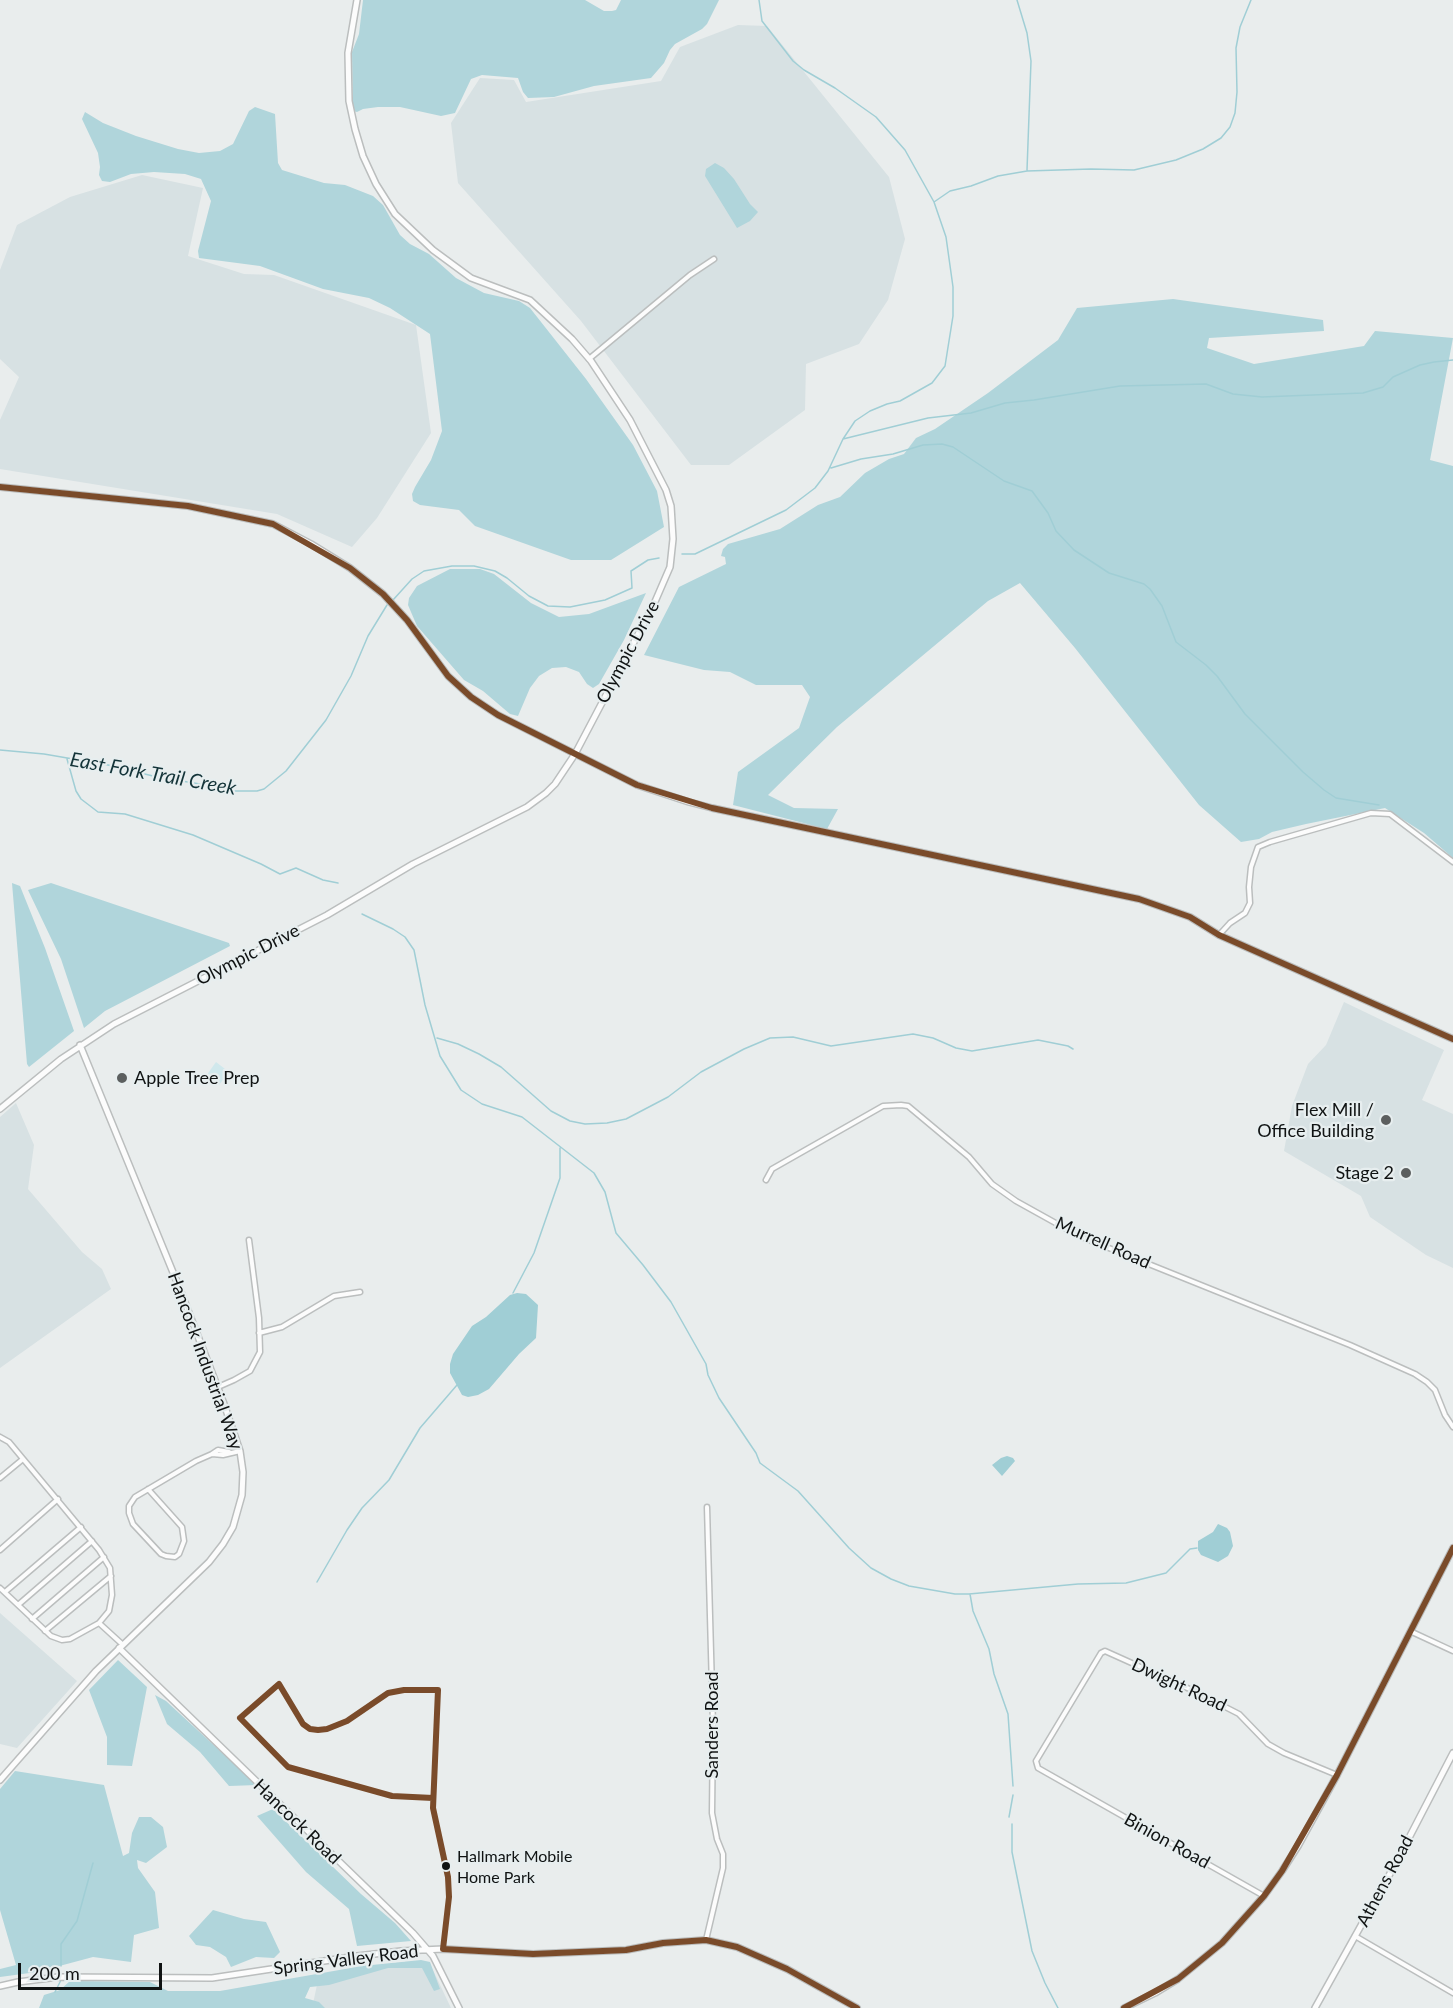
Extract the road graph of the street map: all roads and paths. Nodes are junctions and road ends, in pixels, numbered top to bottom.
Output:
1 (357, 0) edge
2 (714, 259) dead end
3 (589, 358) junction
4 (0, 487) edge
5 (575, 754) junction
6 (1453, 862) edge
7 (1220, 935) junction
8 (1453, 1039) edge
9 (80, 1045) junction
10 (0, 1109) edge
11 (766, 1180) dead end
12 (249, 1240) dead end
13 (360, 1292) dead end
14 (259, 1333) junction
15 (218, 1387) junction
16 (1453, 1427) edge
17 (0, 1437) edge
18 (240, 1451) junction
19 (23, 1459) junction
20 (0, 1478) edge
21 (148, 1490) junction
22 (58, 1499) junction
23 (707, 1507) dead end
24 (81, 1527) junction
25 (92, 1541) junction
26 (1453, 1548) edge
27 (0, 1550) edge
28 (104, 1557) junction
29 (111, 1576) junction
30 (0, 1588) edge
31 (5, 1592) junction
32 (18, 1605) junction
33 (32, 1619) junction
34 (99, 1623) junction
35 (45, 1631) junction
36 (1412, 1632) junction
37 (121, 1646) junction
38 (1453, 1651) edge
39 (1088, 1674) joint
40 (1453, 1753) edge
41 (1337, 1775) junction
42 (0, 1780) edge
43 (1264, 1896) junction
44 (1355, 1936) junction
45 (706, 1940) junction
46 (447, 1949) junction
47 (428, 1950) junction
48 (438, 1966) junction
49 (0, 1986) edge
50 (1453, 1993) edge
51 (459, 2008) edge
52 (857, 2008) edge
53 (1124, 2008) edge
54 (1315, 2008) edge

1 - 3 street, Olympic Drive
2 - 3 street
3 - 5 street, Olympic Drive
4 - 5 street
5 - 7 street
5 - 9 street, Olympic Drive
6 - 7 street
7 - 8 street
9 - 10 street, Olympic Drive
9 - 15 street, Hancock Industrial Way
11 - 16 street, Murrell Road
12 - 14 street
13 - 14 street
14 - 15 street
15 - 18 street, Hancock Industrial Way
17 - 19 street
18 - 21 street
18 - 37 street, Hancock Industrial Way
19 - 20 street
19 - 22 street
21 - 21 street
22 - 24 street
22 - 27 street
23 - 45 street, Sanders Road
24 - 25 street
24 - 31 street
25 - 28 street
25 - 32 street
26 - 36 street
28 - 29 street
28 - 33 street
29 - 34 street
29 - 35 street
30 - 31 street
31 - 32 street
32 - 33 street
33 - 35 street
34 - 35 street
34 - 37 street
36 - 38 street
36 - 41 street
37 - 42 street, Hancock Industrial Way
37 - 47 street, Hancock Road
39 - 41 street, Dwight Road
39 - 43 street, Binion Road
40 - 44 street, Athens Road
41 - 43 street
43 - 53 street
44 - 50 street
44 - 54 street, Athens Road
45 - 46 street, Spring Valley Road
45 - 52 street, Spring Valley Road
46 - 47 street, Spring Valley Road
46 - 48 street
47 - 48 street, Hancock Road
47 - 49 street, Spring Valley Road
48 - 51 street, Hancock Road

